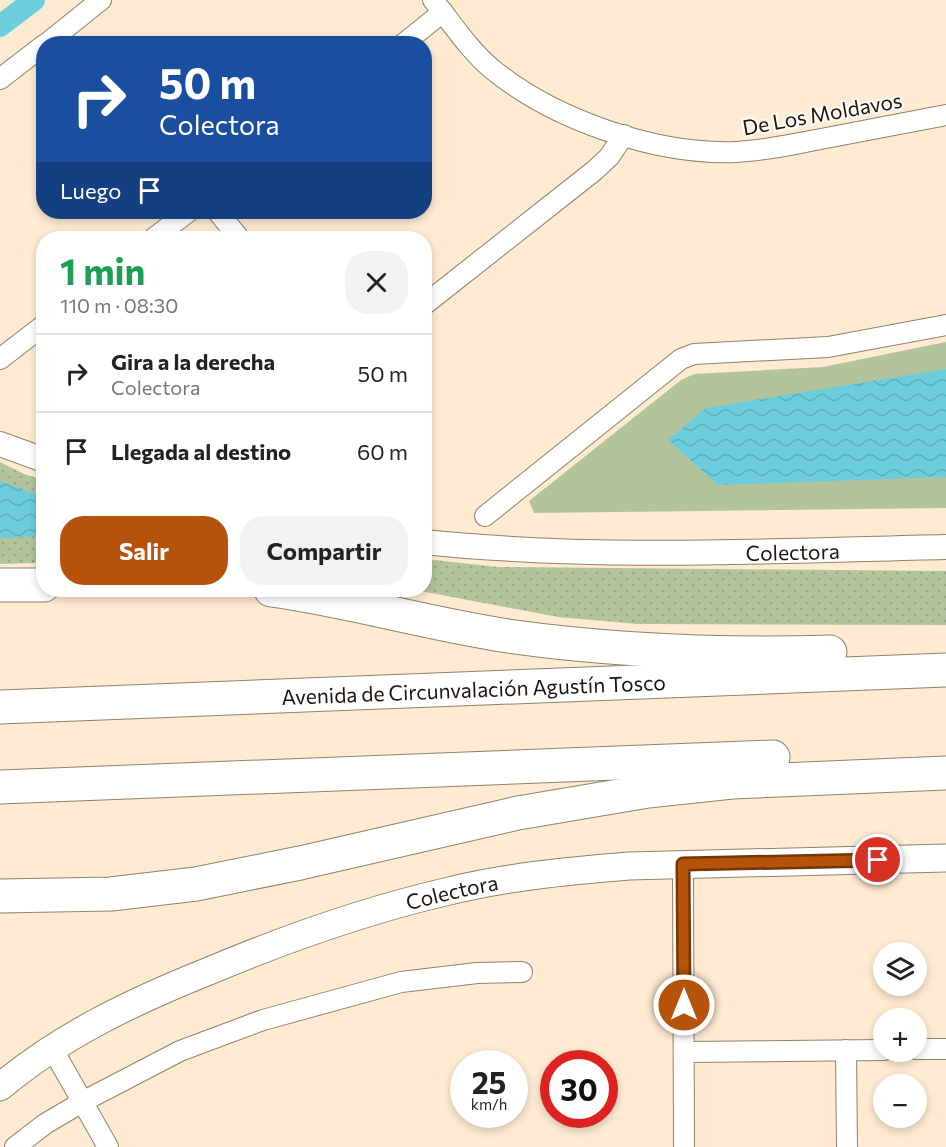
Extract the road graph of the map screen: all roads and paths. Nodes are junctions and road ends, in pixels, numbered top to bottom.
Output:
1 (101, 0) edge
2 (438, 6) edge
3 (60, 36) edge
4 (410, 36) edge
5 (36, 54) edge
6 (0, 79) edge
7 (946, 115) edge
8 (624, 135) junction
9 (179, 219) edge
10 (224, 219) edge
11 (163, 231) edge
12 (233, 231) edge
13 (432, 299) edge
14 (946, 325) edge
15 (36, 331) edge
16 (0, 359) edge
17 (0, 444) edge
18 (36, 457) edge
19 (485, 516) dead end
20 (432, 543) edge
21 (946, 547) edge
22 (0, 585) edge
23 (36, 585) edge
24 (314, 597) edge
25 (946, 648) edge
26 (946, 670) edge
27 (0, 707) edge
28 (946, 751) edge
29 (946, 773) edge
30 (0, 787) edge
31 (946, 858) edge
32 (683, 864) junction
33 (0, 896) edge
34 (522, 972) dead end
35 (52, 1048) junction
36 (927, 1049) edge
37 (946, 1049) edge
38 (846, 1050) junction
39 (873, 1050) edge
40 (685, 1052) junction
41 (0, 1087) edge
42 (82, 1102) junction
43 (15, 1147) edge
44 (108, 1147) edge
45 (684, 1147) edge
46 (848, 1147) edge

1 - 3 street
2 - 4 street
2 - 8 street, De Los Moldavos
5 - 6 street
7 - 8 street, De Los Moldavos
8 - 13 street
9 - 11 street
10 - 12 street
14 - 19 street
15 - 16 street
17 - 18 street
20 - 21 street, Colectora
22 - 23 highway
24 - 25 highway
26 - 27 highway, Avenida de Circunvalación Agustín Tosco
28 - 30 highway
29 - 33 highway
31 - 32 main road, Colectora
32 - 35 main road, Colectora
32 - 40 street
34 - 42 street
35 - 41 main road, Colectora
35 - 42 street
36 - 37 street
38 - 39 street
38 - 40 street
38 - 46 street
40 - 45 street
42 - 43 street
42 - 44 street

